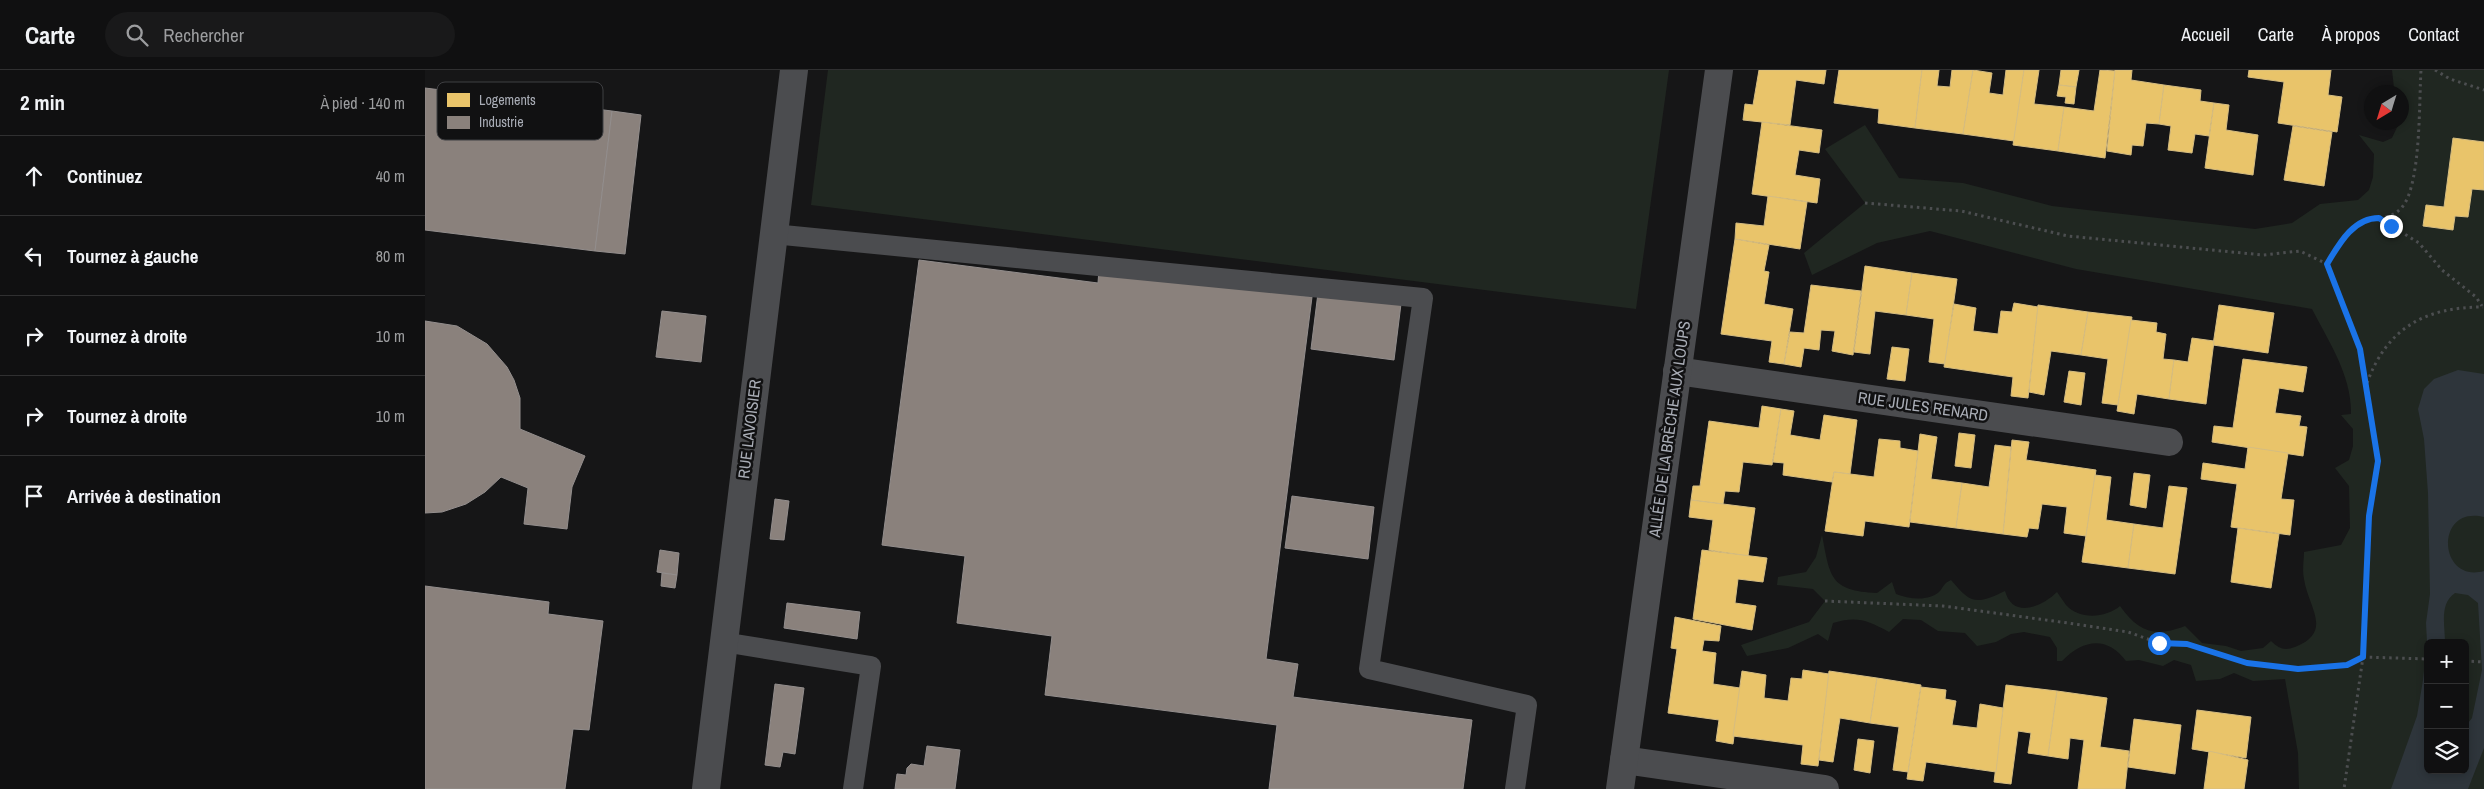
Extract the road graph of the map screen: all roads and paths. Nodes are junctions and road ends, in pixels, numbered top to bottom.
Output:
1 (794, 70) edge
2 (1719, 70) edge
3 (2421, 70) edge
4 (2435, 70) edge
5 (2484, 90) edge
6 (1865, 203) dead end
7 (2379, 218) junction
8 (773, 234) junction
9 (2327, 264) junction
10 (2483, 307) edge
11 (1677, 371) junction
12 (2367, 384) junction
13 (2169, 442) dead end
14 (1825, 601) dead end
15 (723, 642) junction
16 (2363, 657) junction
17 (2424, 659) edge
18 (2469, 661) edge
19 (2484, 662) edge
20 (1624, 760) junction
21 (706, 789) edge
22 (853, 789) edge
23 (1515, 789) edge
24 (1620, 789) edge
25 (1825, 789) edge
26 (2344, 789) edge

1 - 8 street, RUE LAVOISIER
2 - 11 street, ALLÉE DE LA BRÈCHE AUX LOUPS
3 - 7 path
4 - 5 path
6 - 9 path
7 - 9 path
7 - 10 path
8 - 15 street, RUE LAVOISIER
8 - 23 lane
9 - 12 path
10 - 12 path
11 - 13 street, RUE JULES RENARD
11 - 20 street, ALLÉE DE LA BRÈCHE AUX LOUPS
12 - 16 path
14 - 16 path
15 - 21 street, RUE LAVOISIER
15 - 22 lane
16 - 17 path
16 - 26 path
18 - 19 path
20 - 24 street, ALLÉE DE LA BRÈCHE AUX LOUPS
20 - 25 street

